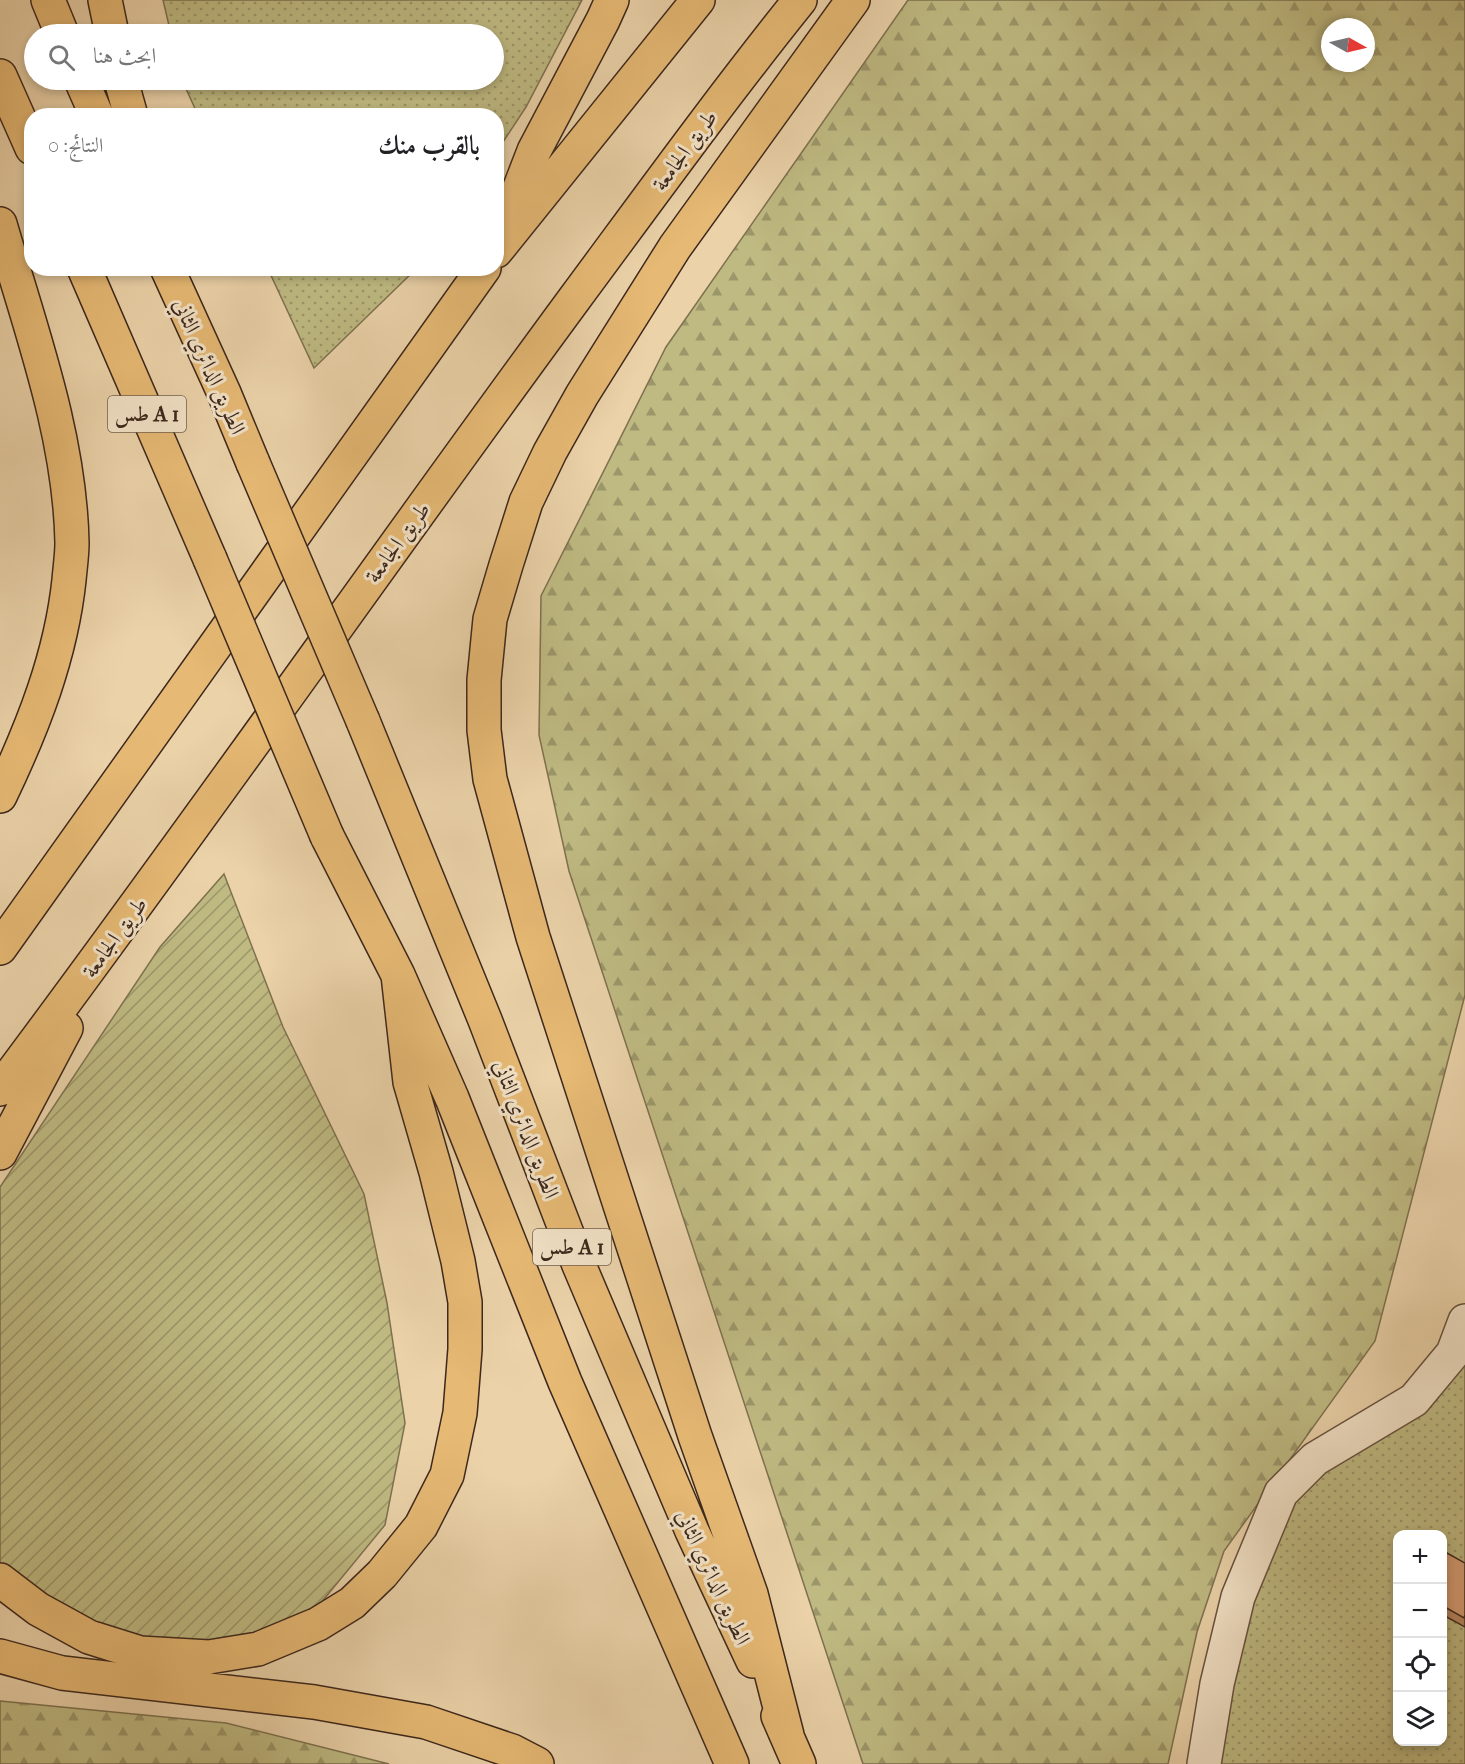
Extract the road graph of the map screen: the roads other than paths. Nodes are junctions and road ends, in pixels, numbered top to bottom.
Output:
1 (48, 0) edge
2 (105, 0) edge
3 (612, 0) edge
4 (698, 0) edge
5 (800, 0) edge
6 (853, 0) edge
7 (58, 24) edge
8 (110, 24) edge
9 (0, 76) edge
10 (85, 90) edge
11 (124, 90) edge
12 (93, 108) edge
13 (129, 108) edge
14 (24, 130) edge
15 (0, 224) edge
16 (504, 229) edge
17 (504, 240) edge
18 (87, 276) edge
19 (171, 276) edge
20 (192, 276) edge
21 (478, 276) edge
22 (224, 393) junction
23 (0, 796) edge
24 (112, 940) junction
25 (0, 948) edge
26 (398, 975) junction
27 (0, 1089) edge
28 (0, 1153) edge
29 (1465, 1320) edge
30 (0, 1580) edge
31 (0, 1656) edge
32 (0, 1666) edge
33 (62, 1673) junction
34 (793, 1749) edge
35 (537, 1764) edge
36 (732, 1764) edge
37 (1204, 1764) edge

1 - 7 highway
2 - 8 highway
3 - 16 highway
4 - 17 highway
5 - 24 highway, طريق الجامعة
6 - 34 highway
9 - 14 highway
10 - 12 highway
11 - 13 highway
15 - 23 highway
18 - 26 highway, طس A 1, bridge
19 - 22 highway, الطريق الدائري الثاني
20 - 22 highway
21 - 25 highway
22 - 34 highway, الطريق الدائري الثاني / طس A 1, bridge
24 - 27 highway, طريق الجامعة
24 - 28 highway
26 - 30 highway
26 - 36 highway
29 - 37 street
31 - 33 highway
32 - 33 highway
33 - 35 highway

